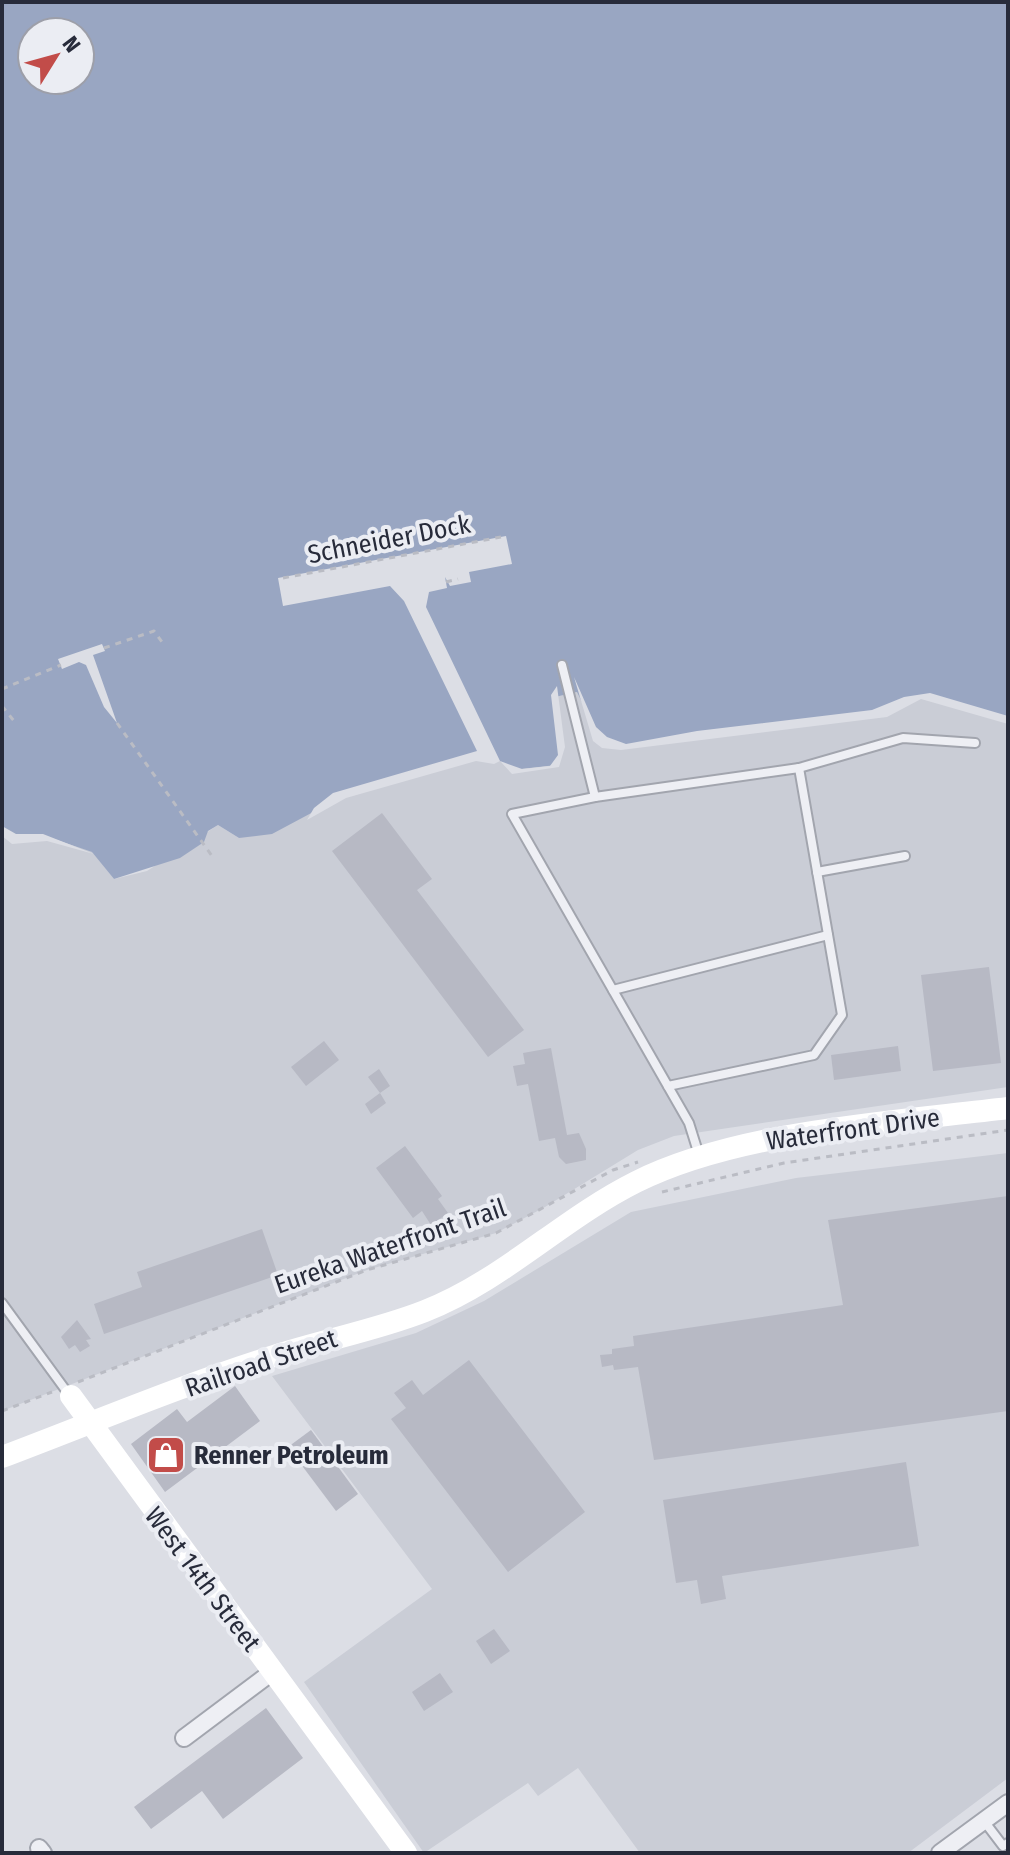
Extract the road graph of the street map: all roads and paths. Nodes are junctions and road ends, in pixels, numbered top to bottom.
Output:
1 (501, 537) dead end
2 (283, 578) dead end
3 (458, 579) dead end
4 (446, 582) dead end
5 (162, 642) dead end
6 (104, 648) dead end
7 (61, 665) dead end
8 (562, 665) dead end
9 (2, 689) edge
10 (2, 706) edge
11 (14, 721) dead end
12 (117, 723) dead end
13 (975, 743) dead end
14 (799, 768) junction
15 (595, 797) junction
16 (212, 856) dead end
17 (905, 856) dead end
18 (817, 872) junction
19 (828, 935) junction
20 (613, 990) junction
21 (668, 1086) junction
22 (1008, 1108) edge
23 (1008, 1130) edge
24 (699, 1156) junction
25 (646, 1177) junction
26 (2, 1303) edge
27 (67, 1392) junction
28 (2, 1411) edge
29 (89, 1424) junction
30 (2, 1457) edge
31 (272, 1672) junction
32 (184, 1738) dead end
33 (1008, 1803) edge
34 (983, 1821) junction
35 (1008, 1843) edge
36 (406, 1853) edge
37 (940, 1853) edge

1 - 2 path, Schneider Dock
3 - 4 path
5 - 6 path
7 - 9 path
8 - 15 lane
10 - 11 path
12 - 16 path
13 - 14 lane
14 - 15 lane
14 - 18 lane
15 - 20 lane
17 - 18 lane
18 - 19 lane
19 - 20 lane
19 - 21 lane
20 - 21 lane
21 - 24 lane
22 - 24 street, Waterfront Drive
23 - 25 path, Eureka Waterfront Trail
24 - 25 street, Waterfront Drive
25 - 27 path, Eureka Waterfront Trail
25 - 29 street, Railroad Street
26 - 27 lane, West 14th Street
27 - 28 path, Eureka Waterfront Trail
27 - 29 street, West 14th Street
29 - 30 street, Railroad Street
29 - 31 street, West 14th Street
31 - 32 street
31 - 36 street, West 14th Street
33 - 34 street
34 - 35 lane
34 - 37 street

